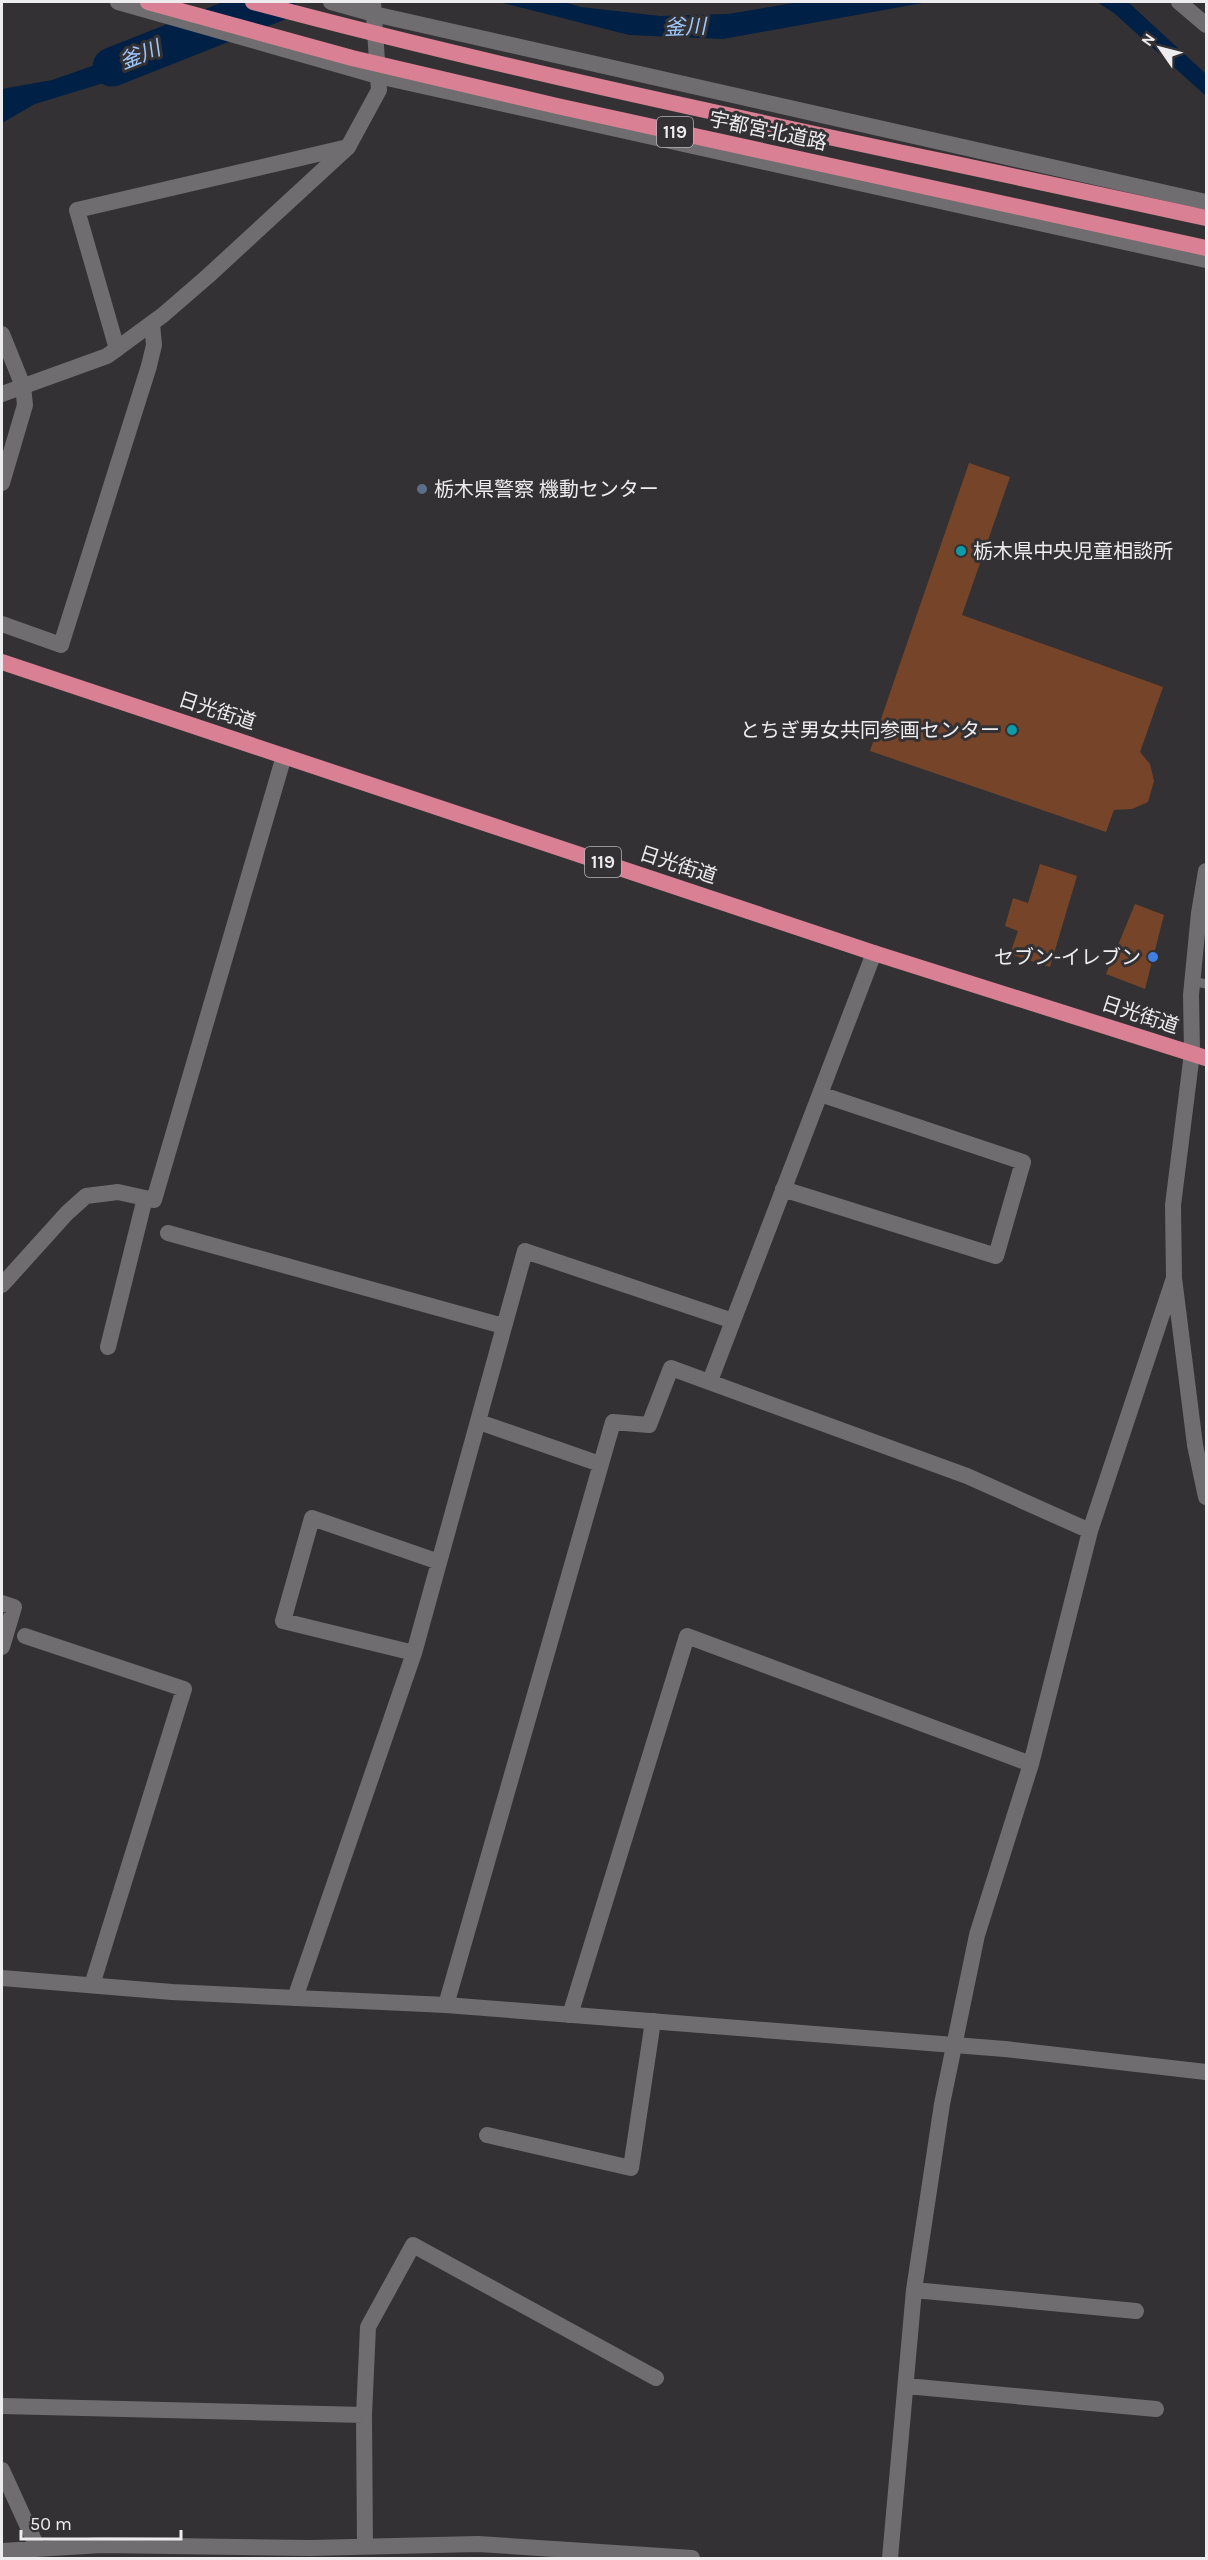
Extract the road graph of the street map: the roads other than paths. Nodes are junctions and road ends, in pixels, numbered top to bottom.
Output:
1 (118, 2) edge
2 (148, 2) edge
3 (253, 2) edge
4 (331, 2) edge
5 (1179, 2) edge
6 (373, 8) edge
7 (1206, 25) edge
8 (378, 76) junction
9 (348, 147) junction
10 (1206, 202) edge
11 (1206, 218) edge
12 (1206, 248) edge
13 (1206, 260) edge
14 (152, 324) junction
15 (2, 334) edge
16 (117, 349) junction
17 (23, 386) junction
18 (2, 394) edge
19 (2, 483) edge
20 (2, 624) edge
21 (2, 662) edge
22 (284, 756) junction
23 (1206, 871) edge
24 (874, 953) junction
25 (1199, 983) edge
26 (1199, 1056) edge
27 (820, 1094) junction
28 (783, 1189) junction
29 (145, 1198) junction
30 (168, 1233) dead end
31 (1174, 1278) junction
32 (2, 1285) edge
33 (733, 1321) junction
34 (503, 1326) junction
35 (108, 1347) dead end
36 (710, 1381) junction
37 (479, 1422) junction
38 (600, 1464) junction
39 (1206, 1497) edge
40 (1090, 1531) junction
41 (439, 1562) junction
42 (2, 1603) edge
43 (25, 1636) dead end
44 (2, 1647) edge
45 (414, 1653) junction
46 (1031, 1764) junction
47 (2, 1978) edge
48 (92, 1985) junction
49 (295, 1998) junction
50 (446, 2005) junction
51 (570, 2015) junction
52 (653, 2021) junction
53 (953, 2045) junction
54 (1206, 2072) edge
55 (487, 2135) dead end
56 (914, 2290) junction
57 (1136, 2311) dead end
58 (656, 2378) dead end
59 (906, 2386) junction
60 (2, 2406) edge
61 (1156, 2409) dead end
62 (364, 2415) junction
63 (2, 2470) edge
64 (365, 2547) junction
65 (38, 2549) junction
66 (479, 2551) edge
67 (104, 2552) edge
68 (10, 2553) edge
69 (692, 2559) edge
70 (890, 2559) edge

1 - 8 street
2 - 12 highway, 宇都宮北道路 / 119
3 - 11 highway, 宇都宮北道路 / 119
4 - 6 street
5 - 7 street
6 - 8 street
6 - 10 street
8 - 9 street
8 - 13 street
9 - 14 street
9 - 16 street
14 - 16 street
14 - 20 street
15 - 17 street
16 - 17 street
17 - 18 street
17 - 19 street
21 - 22 highway, 日光街道 / 119
22 - 24 highway, 日光街道 / 119
22 - 29 street
23 - 25 street
24 - 26 highway, 日光街道 / 119
24 - 27 street
25 - 26 street
26 - 31 street
27 - 28 street
27 - 28 street
28 - 33 street
29 - 32 street
29 - 35 street
30 - 34 street
31 - 39 street
31 - 40 street
33 - 34 street
33 - 36 street
34 - 37 street
36 - 38 street
36 - 40 street
37 - 38 street
37 - 41 street
38 - 50 street
40 - 46 street
41 - 45 street
41 - 45 street
42 - 44 street
43 - 48 street
45 - 49 street
46 - 51 street
46 - 53 street
47 - 48 street
48 - 49 street
49 - 50 street
50 - 51 street
51 - 52 street
52 - 53 street
52 - 55 street
53 - 54 street
53 - 56 street
56 - 57 street
56 - 59 street
58 - 62 street
59 - 61 street
59 - 70 street
60 - 62 street
62 - 64 street
63 - 65 street
64 - 66 street
64 - 67 street
65 - 67 street
65 - 68 street
66 - 69 street

